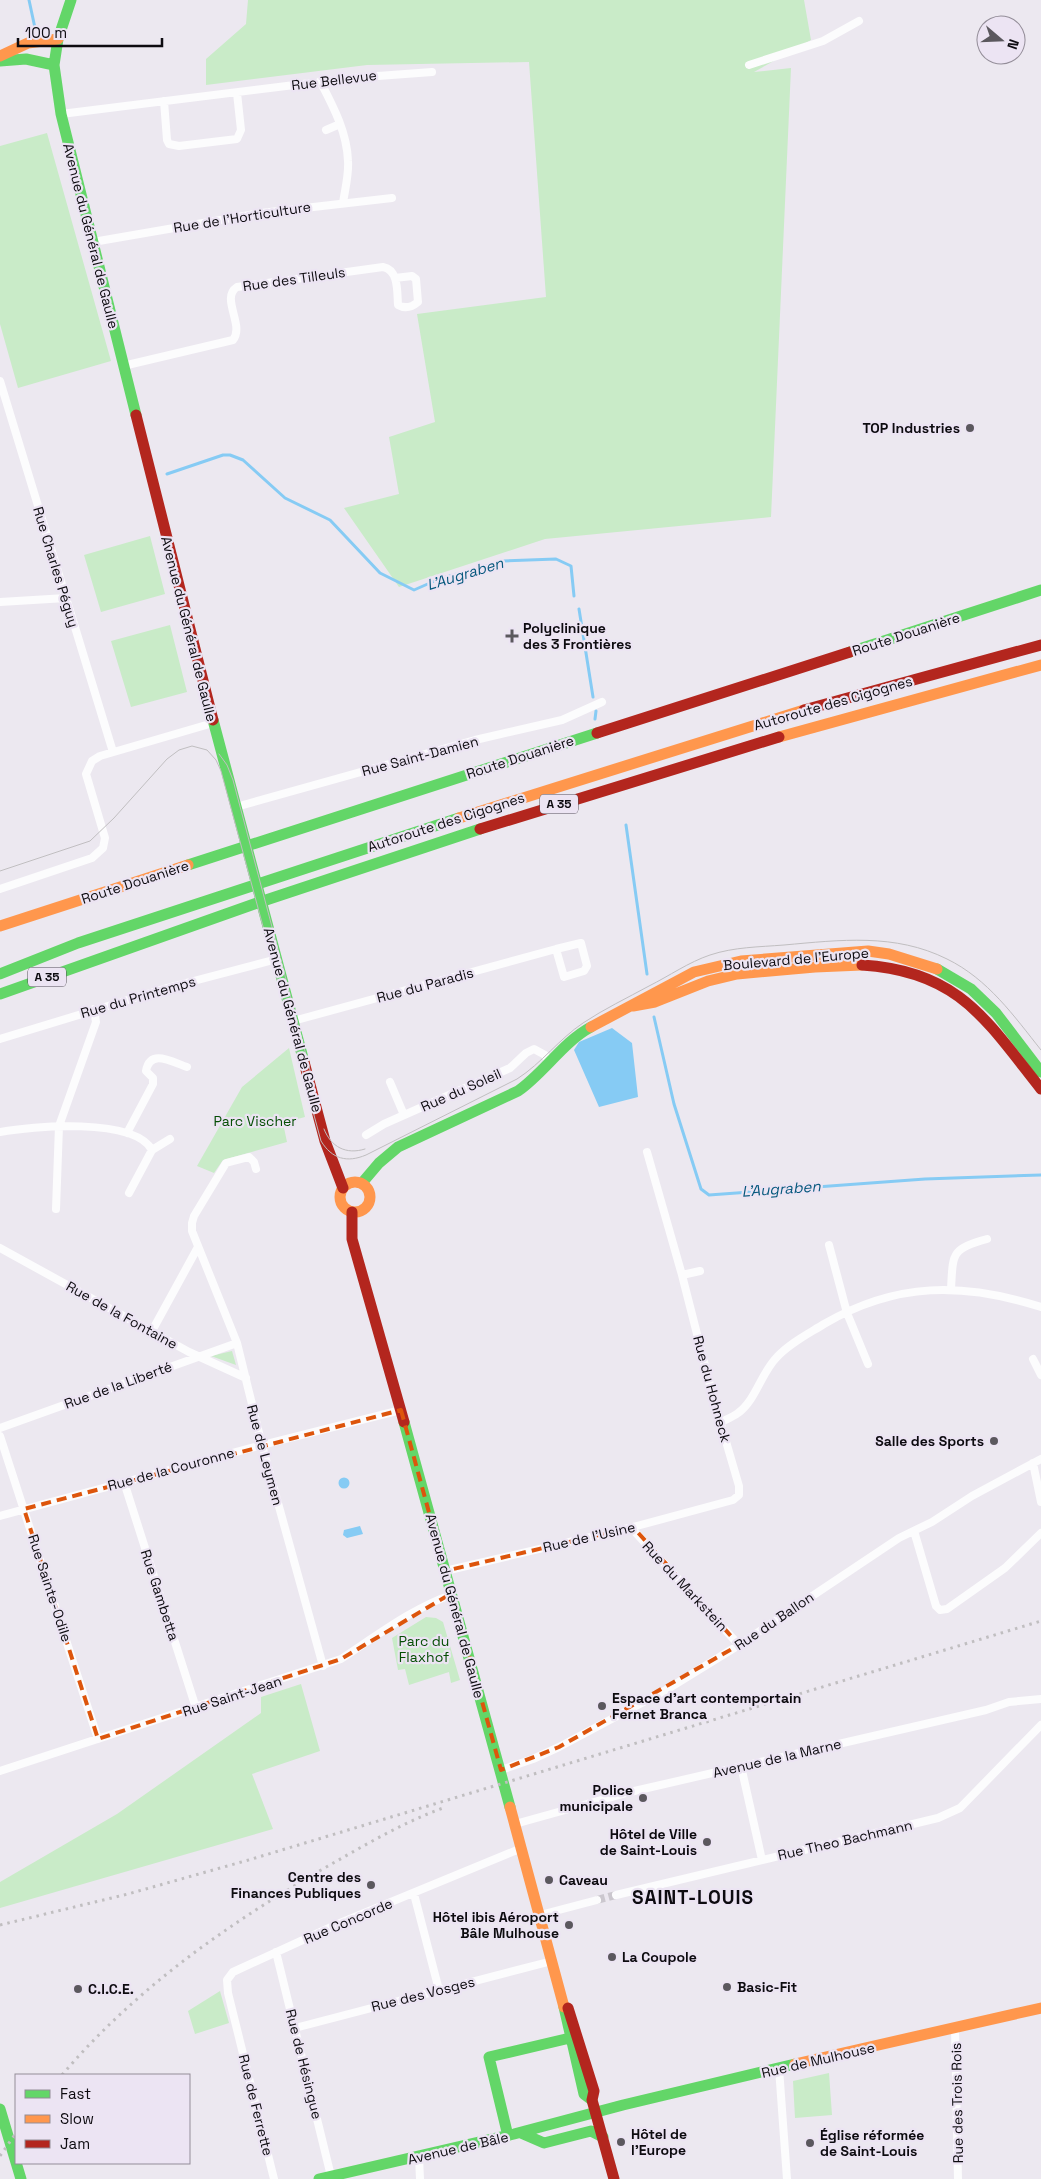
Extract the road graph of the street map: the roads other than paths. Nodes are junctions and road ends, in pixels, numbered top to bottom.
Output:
1 (71, 0) edge
2 (859, 21) dead end
3 (58, 39) junction
4 (0, 56) edge
5 (0, 61) edge
6 (54, 65) junction
7 (749, 65) dead end
8 (432, 72) dead end
9 (320, 81) junction
10 (237, 93) junction
11 (164, 101) junction
12 (60, 114) junction
13 (340, 124) junction
14 (326, 130) dead end
15 (392, 198) dead end
16 (343, 203) junction
17 (92, 242) junction
18 (395, 278) junction
19 (123, 366) junction
20 (0, 381) edge
21 (1041, 590) edge
22 (66, 598) junction
23 (0, 602) edge
24 (1041, 640) edge
25 (1041, 645) edge
26 (1022, 650) junction
27 (1041, 665) edge
28 (602, 702) dead end
29 (213, 723) junction
30 (113, 752) junction
31 (236, 807) junction
32 (0, 889) edge
33 (0, 926) edge
34 (556, 949) junction
35 (277, 959) junction
36 (0, 974) edge
37 (0, 994) edge
38 (633, 1006) junction
39 (94, 1009) junction
40 (293, 1021) junction
41 (0, 1038) edge
42 (549, 1062) junction
43 (187, 1067) dead end
44 (1041, 1072) edge
45 (390, 1082) dead end
46 (1041, 1089) edge
47 (404, 1115) junction
48 (59, 1126) junction
49 (0, 1132) edge
50 (127, 1133) junction
51 (366, 1136) dead end
52 (170, 1140) dead end
53 (152, 1150) junction
54 (647, 1152) dead end
55 (256, 1170) dead end
56 (362, 1183) junction
57 (343, 1188) junction
58 (129, 1193) dead end
59 (56, 1209) dead end
60 (352, 1212) junction
61 (987, 1238) dead end
62 (829, 1245) dead end
63 (198, 1247) junction
64 (0, 1248) edge
65 (700, 1271) dead end
66 (682, 1275) junction
67 (951, 1289) junction
68 (1041, 1307) edge
69 (847, 1312) junction
70 (152, 1331) junction
71 (237, 1343) junction
72 (198, 1356) junction
73 (1033, 1360) dead end
74 (868, 1364) dead end
75 (1041, 1374) edge
76 (246, 1378) junction
77 (401, 1410) junction
78 (721, 1422) junction
79 (0, 1428) edge
80 (0, 1436) edge
81 (262, 1445) junction
82 (1037, 1461) edge
83 (124, 1482) junction
84 (733, 1500) joint
85 (1041, 1502) edge
86 (24, 1509) junction
87 (0, 1516) edge
88 (633, 1527) junction
89 (914, 1531) junction
90 (1041, 1533) edge
91 (445, 1571) junction
92 (452, 1595) junction
93 (739, 1645) junction
94 (323, 1666) junction
95 (1041, 1699) edge
96 (196, 1708) junction
97 (1041, 1725) edge
98 (98, 1739) junction
99 (741, 1766) junction
100 (0, 1770) edge
101 (500, 1770) junction
102 (515, 1824) junction
103 (522, 1848) junction
104 (762, 1860) junction
105 (414, 1894) junction
106 (616, 1895) tunnel mouth
107 (597, 1900) tunnel mouth
108 (540, 1915) junction
109 (276, 1952) junction
110 (552, 1961) junction
111 (439, 1990) junction
112 (563, 1999) junction
113 (1041, 2008) edge
114 (295, 2028) junction
115 (955, 2028) junction
116 (238, 2032) joint
117 (570, 2038) junction
118 (779, 2068) junction
119 (592, 2100) junction
120 (0, 2109) edge
121 (596, 2113) junction
122 (521, 2133) junction
123 (508, 2136) junction
124 (602, 2137) junction
125 (419, 2157) junction
126 (15, 2159) edge
127 (16, 2164) edge
128 (331, 2176) junction
129 (21, 2179) edge
130 (274, 2179) edge
131 (319, 2179) edge
132 (420, 2179) edge
133 (614, 2179) edge
134 (787, 2179) edge
135 (958, 2179) edge

1 - 3 main road, Avenue du Général de Gaulle
2 - 7 street
3 - 4 main road
3 - 6 main road, Avenue du Général de Gaulle
5 - 6 main road
6 - 12 main road, Avenue du Général de Gaulle
8 - 9 street, Rue Bellevue
9 - 10 street, Rue Bellevue
9 - 13 street
10 - 11 street, Rue Bellevue
10 - 11 street
11 - 12 street, Rue Bellevue
12 - 17 main road, Avenue du Général de Gaulle
13 - 14 street
13 - 16 street
15 - 16 street, Rue de l'Horticulture
16 - 17 street, Rue de l'Horticulture
17 - 19 main road, Avenue du Général de Gaulle
18 - 18 street, Rue des Tilleuls
18 - 19 street, Rue des Tilleuls
19 - 29 main road, Avenue du Général de Gaulle
20 - 22 street, Rue Charles Péguy
21 - 33 main road, Route Douanière
22 - 23 street
22 - 30 street, Rue Charles Péguy
24 - 26 main road
25 - 26 main road, Autoroute des Cigognes / A 35
26 - 36 main road, Autoroute des Cigognes / A 35
27 - 37 main road, Autoroute des Cigognes / A 35
28 - 31 street, Rue Saint-Damien
29 - 30 street
29 - 31 main road, Avenue du Général de Gaulle
30 - 32 street
31 - 35 main road, Avenue du Général de Gaulle
34 - 34 street, Rue du Paradis
34 - 40 street, Rue du Paradis
35 - 39 street, Rue du Printemps
35 - 40 main road, Avenue du Général de Gaulle
38 - 42 main road, Boulevard de l'Europe
38 - 44 main road, Boulevard de l'Europe
38 - 46 main road, Boulevard de l'Europe
39 - 41 street, Rue du Printemps
39 - 48 street
40 - 57 main road, Avenue du Général de Gaulle
42 - 47 street, Rue du Soleil
42 - 56 main road, Boulevard de l'Europe
43 - 50 street
45 - 47 street
47 - 51 street, Rue du Soleil
48 - 49 street
48 - 50 street
48 - 59 street
50 - 53 street
52 - 53 street
53 - 58 street
54 - 66 street, Rue du Hohneck
55 - 63 street, Rue de Leymen
56 - 57 main road
56 - 60 main road
57 - 60 main road
60 - 77 main road, Avenue du Général de Gaulle
61 - 67 street
62 - 69 street
63 - 70 street
63 - 71 street, Rue de Leymen
64 - 70 street, Rue de la Fontaine
65 - 66 street
66 - 78 street, Rue du Hohneck
67 - 68 street
67 - 69 street
69 - 74 street
69 - 78 street
70 - 72 street, Rue de la Fontaine
71 - 72 street, Rue de la Liberté
71 - 76 street, Rue de Leymen
72 - 76 street, Rue de la Fontaine
72 - 79 street, Rue de la Liberté
73 - 75 street
76 - 81 street, Rue de Leymen
77 - 81 street, Rue de la Couronne
77 - 91 main road, Avenue du Général de Gaulle
78 - 84 street, Rue du Hohneck
80 - 86 street, Rue Sainte-Odile
81 - 83 street, Rue de la Couronne
81 - 94 street, Rue de Leymen
82 - 85 street
82 - 89 street, Rue du Ballon
83 - 86 street, Rue de la Couronne
83 - 96 street, Rue Gambetta
84 - 88 street, Rue de l'Usine
86 - 87 street, Rue de la Couronne
86 - 98 street, Rue Sainte-Odile
88 - 91 street, Rue de l'Usine
88 - 93 street, Rue du Markstein
89 - 90 street
89 - 93 street, Rue du Ballon
91 - 92 main road, Avenue du Général de Gaulle
92 - 94 street, Rue Saint-Jean
92 - 101 main road, Avenue du Général de Gaulle
93 - 101 street, Rue du Ballon
94 - 96 street, Rue Saint-Jean
95 - 99 street, Avenue de la Marne
96 - 98 street, Rue Saint-Jean
97 - 104 street, Rue Theo Bachmann
98 - 100 street, Rue Saint-Jean
99 - 102 street, Avenue de la Marne
99 - 104 street
101 - 102 main road, Avenue du Général de Gaulle
102 - 103 main road, Avenue du Général de Gaulle
103 - 105 street, Rue Concorde
103 - 108 main road, Avenue du Général de Gaulle
104 - 106 street, Rue Theo Bachmann
105 - 109 street, Rue Concorde
105 - 111 street
107 - 108 street
108 - 110 main road, Avenue du Général de Gaulle
109 - 114 street, Rue de Hésingue
109 - 116 street, Rue Concorde
110 - 111 street, Rue des Vosges
110 - 112 main road, Avenue du Général de Gaulle
111 - 114 street, Rue des Vosges
112 - 117 main road, Avenue du Général de Gaulle
112 - 119 main road, Avenue du Général de Gaulle
113 - 115 main road, Rue de Mulhouse
114 - 128 street, Rue de Hésingue
115 - 118 main road, Rue de Mulhouse
115 - 135 street, Rue des Trois Rois
116 - 130 street, Rue de Ferrette
117 - 119 main road, Avenue du Général de Gaulle
117 - 123 main road
118 - 121 main road, Rue de Mulhouse
118 - 134 street
119 - 121 main road, Avenue du Général de Gaulle
120 - 126 main road
121 - 122 main road, Avenue de Bâle
121 - 124 main road, Avenue du Général de Gaulle
122 - 123 main road, Avenue de Bâle
122 - 124 main road
123 - 125 main road, Avenue de Bâle
124 - 133 main road, Avenue du Général de Gaulle
125 - 128 main road, Avenue de Bâle
125 - 132 street
127 - 129 main road
128 - 131 main road, Avenue de Bâle

